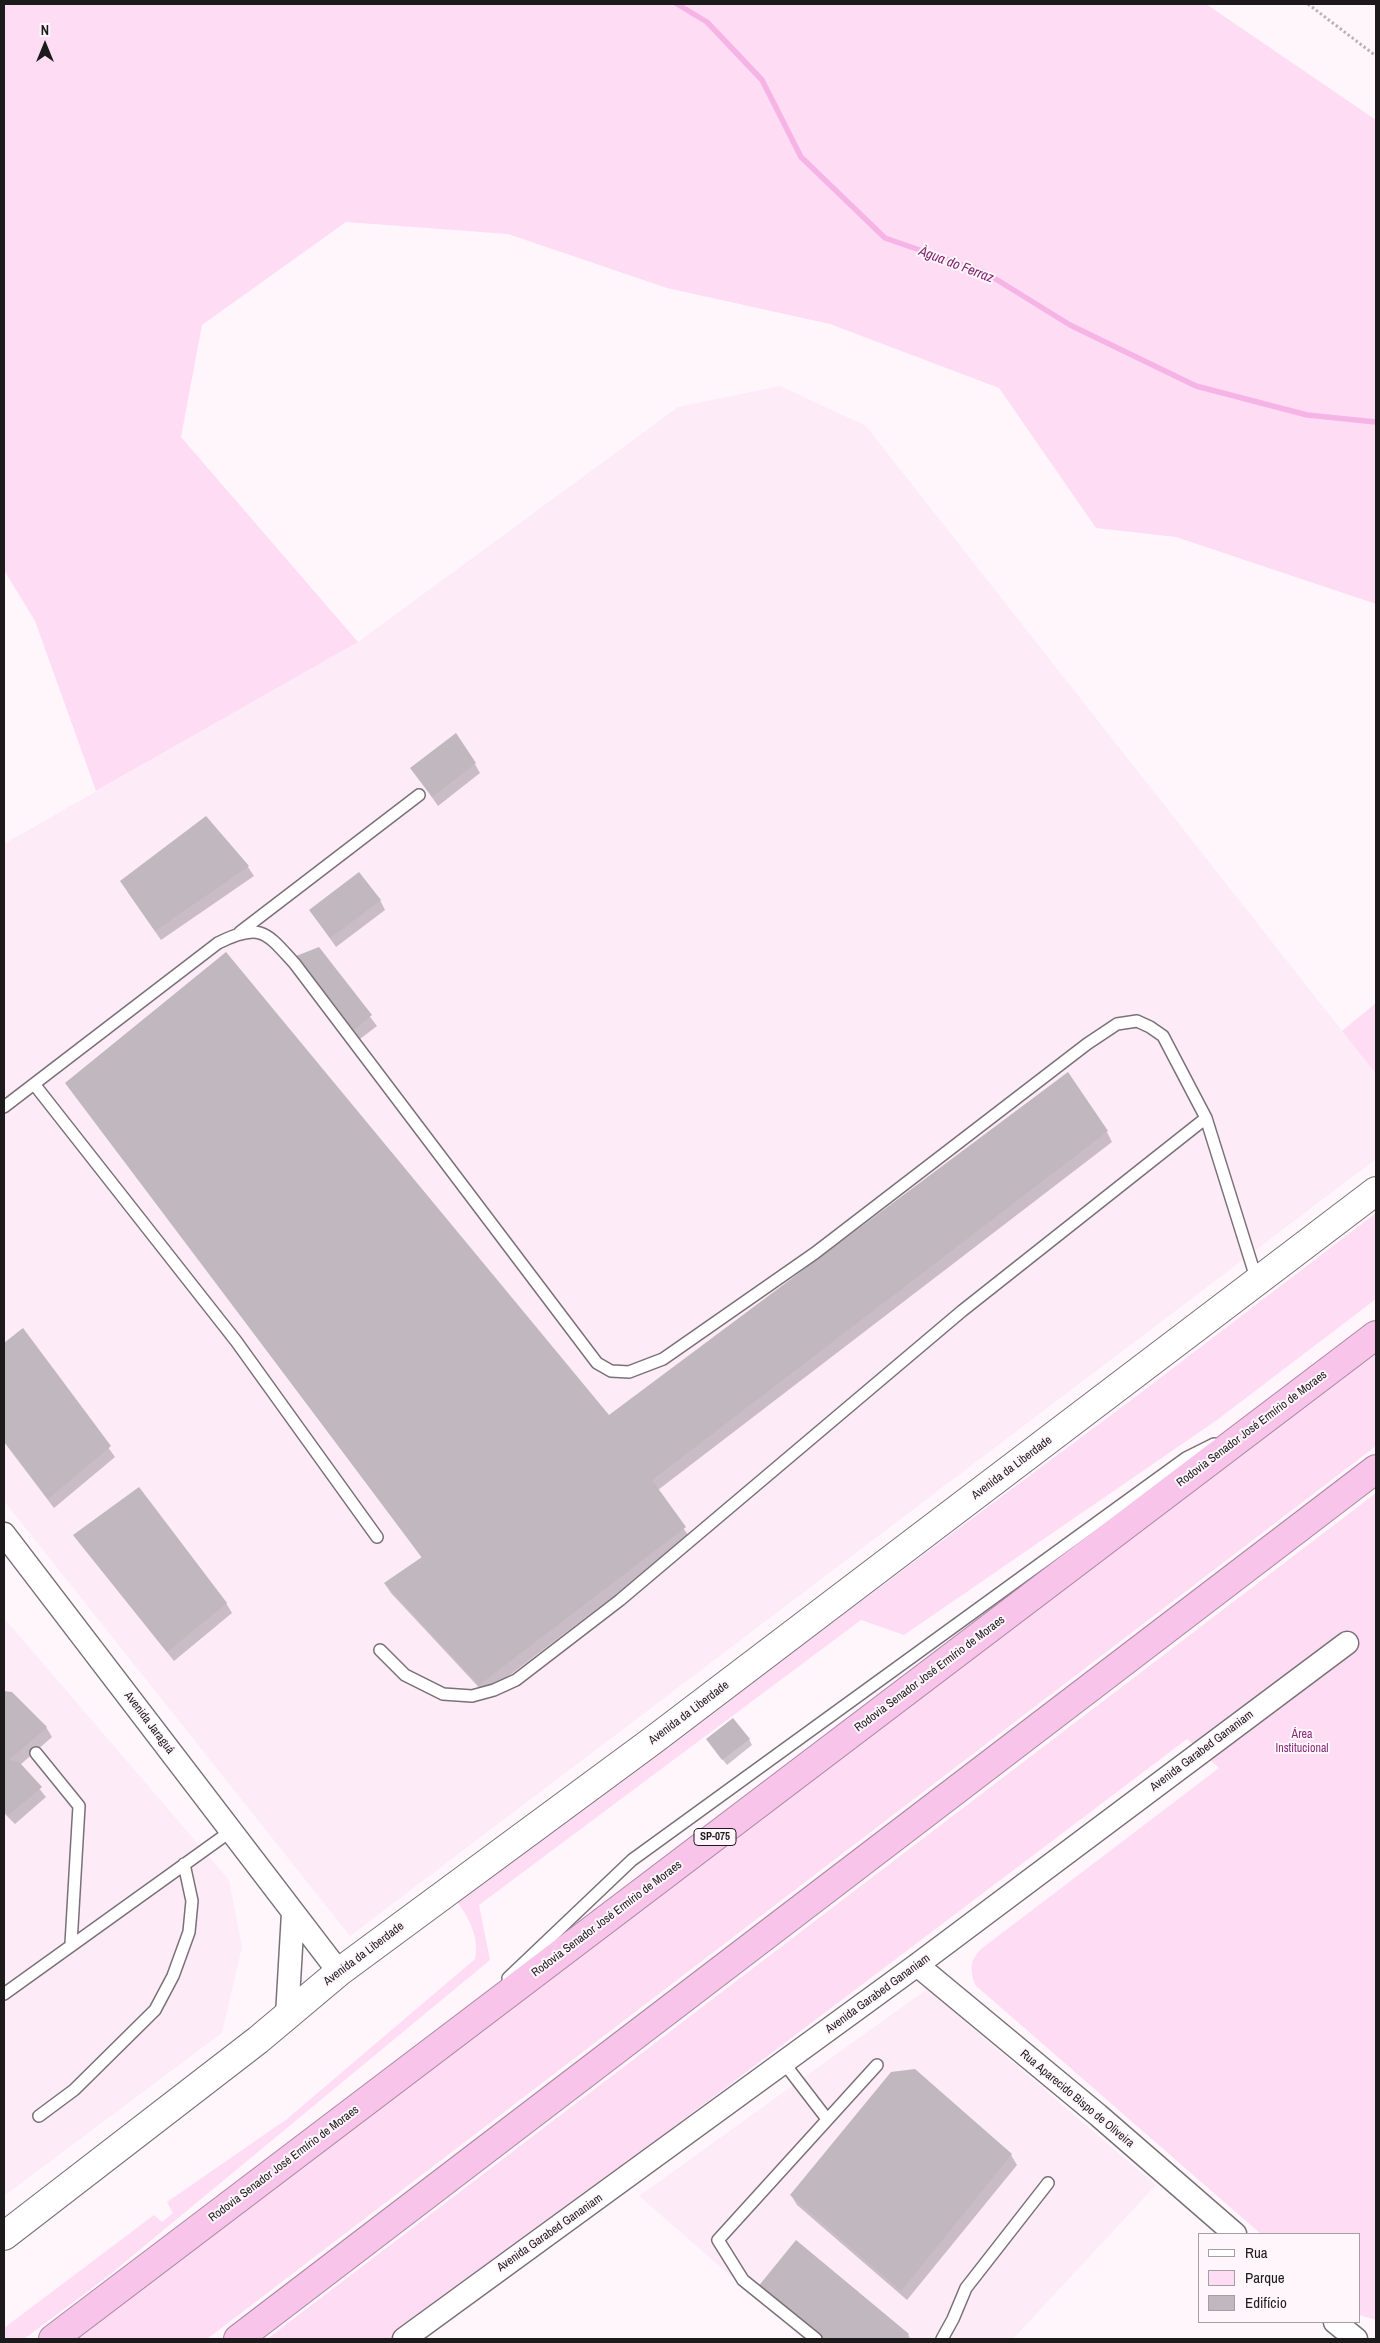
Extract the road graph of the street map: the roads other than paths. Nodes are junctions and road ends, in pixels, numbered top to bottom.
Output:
1 (419, 795) dead end
2 (238, 933) junction
3 (34, 1084) junction
4 (4, 1107) edge
5 (1206, 1118) junction
6 (1376, 1191) edge
7 (1257, 1283) junction
8 (1376, 1335) edge
9 (1376, 1469) edge
10 (4, 1534) edge
11 (377, 1537) dead end
12 (1347, 1643) dead end
13 (380, 1650) dead end
14 (36, 1753) dead end
15 (230, 1831) junction
16 (184, 1864) junction
17 (293, 1913) junction
18 (71, 1944) junction
19 (917, 1965) junction
20 (339, 1972) junction
21 (4, 1994) edge
22 (287, 2016) junction
23 (784, 2063) junction
24 (877, 2065) dead end
25 (39, 2116) dead end
26 (827, 2119) junction
27 (1048, 2183) dead end
28 (1234, 2233) edge
29 (4, 2236) edge
30 (1336, 2323) edge
31 (53, 2339) edge
32 (238, 2339) edge
33 (404, 2339) edge
34 (816, 2339) edge
35 (942, 2339) edge
36 (1356, 2339) edge

1 - 2 lane
2 - 3 lane
2 - 5 lane
3 - 4 lane
3 - 11 lane
5 - 7 lane
5 - 13 lane
6 - 7 street, Avenida da Liberdade
7 - 20 street, Avenida da Liberdade
8 - 31 highway, Rodovia Senador José Ermírio de Moraes / SP-075
9 - 32 highway
10 - 15 street, Avenida Jaraguá
12 - 19 street, Avenida Garabed Gananiam
14 - 18 lane
15 - 16 lane
15 - 17 street, Avenida Jaraguá
16 - 18 lane
16 - 25 lane
17 - 20 street, Avenida Jaraguá
17 - 22 street
18 - 21 lane
19 - 23 street, Avenida Garabed Gananiam
19 - 28 street, Rua Aparecido Bispo de Oliveira
20 - 22 street, Avenida da Liberdade
22 - 29 street, Avenida da Liberdade
23 - 26 lane
23 - 33 street, Avenida Garabed Gananiam
24 - 26 lane
26 - 34 lane
27 - 35 lane
30 - 36 street

